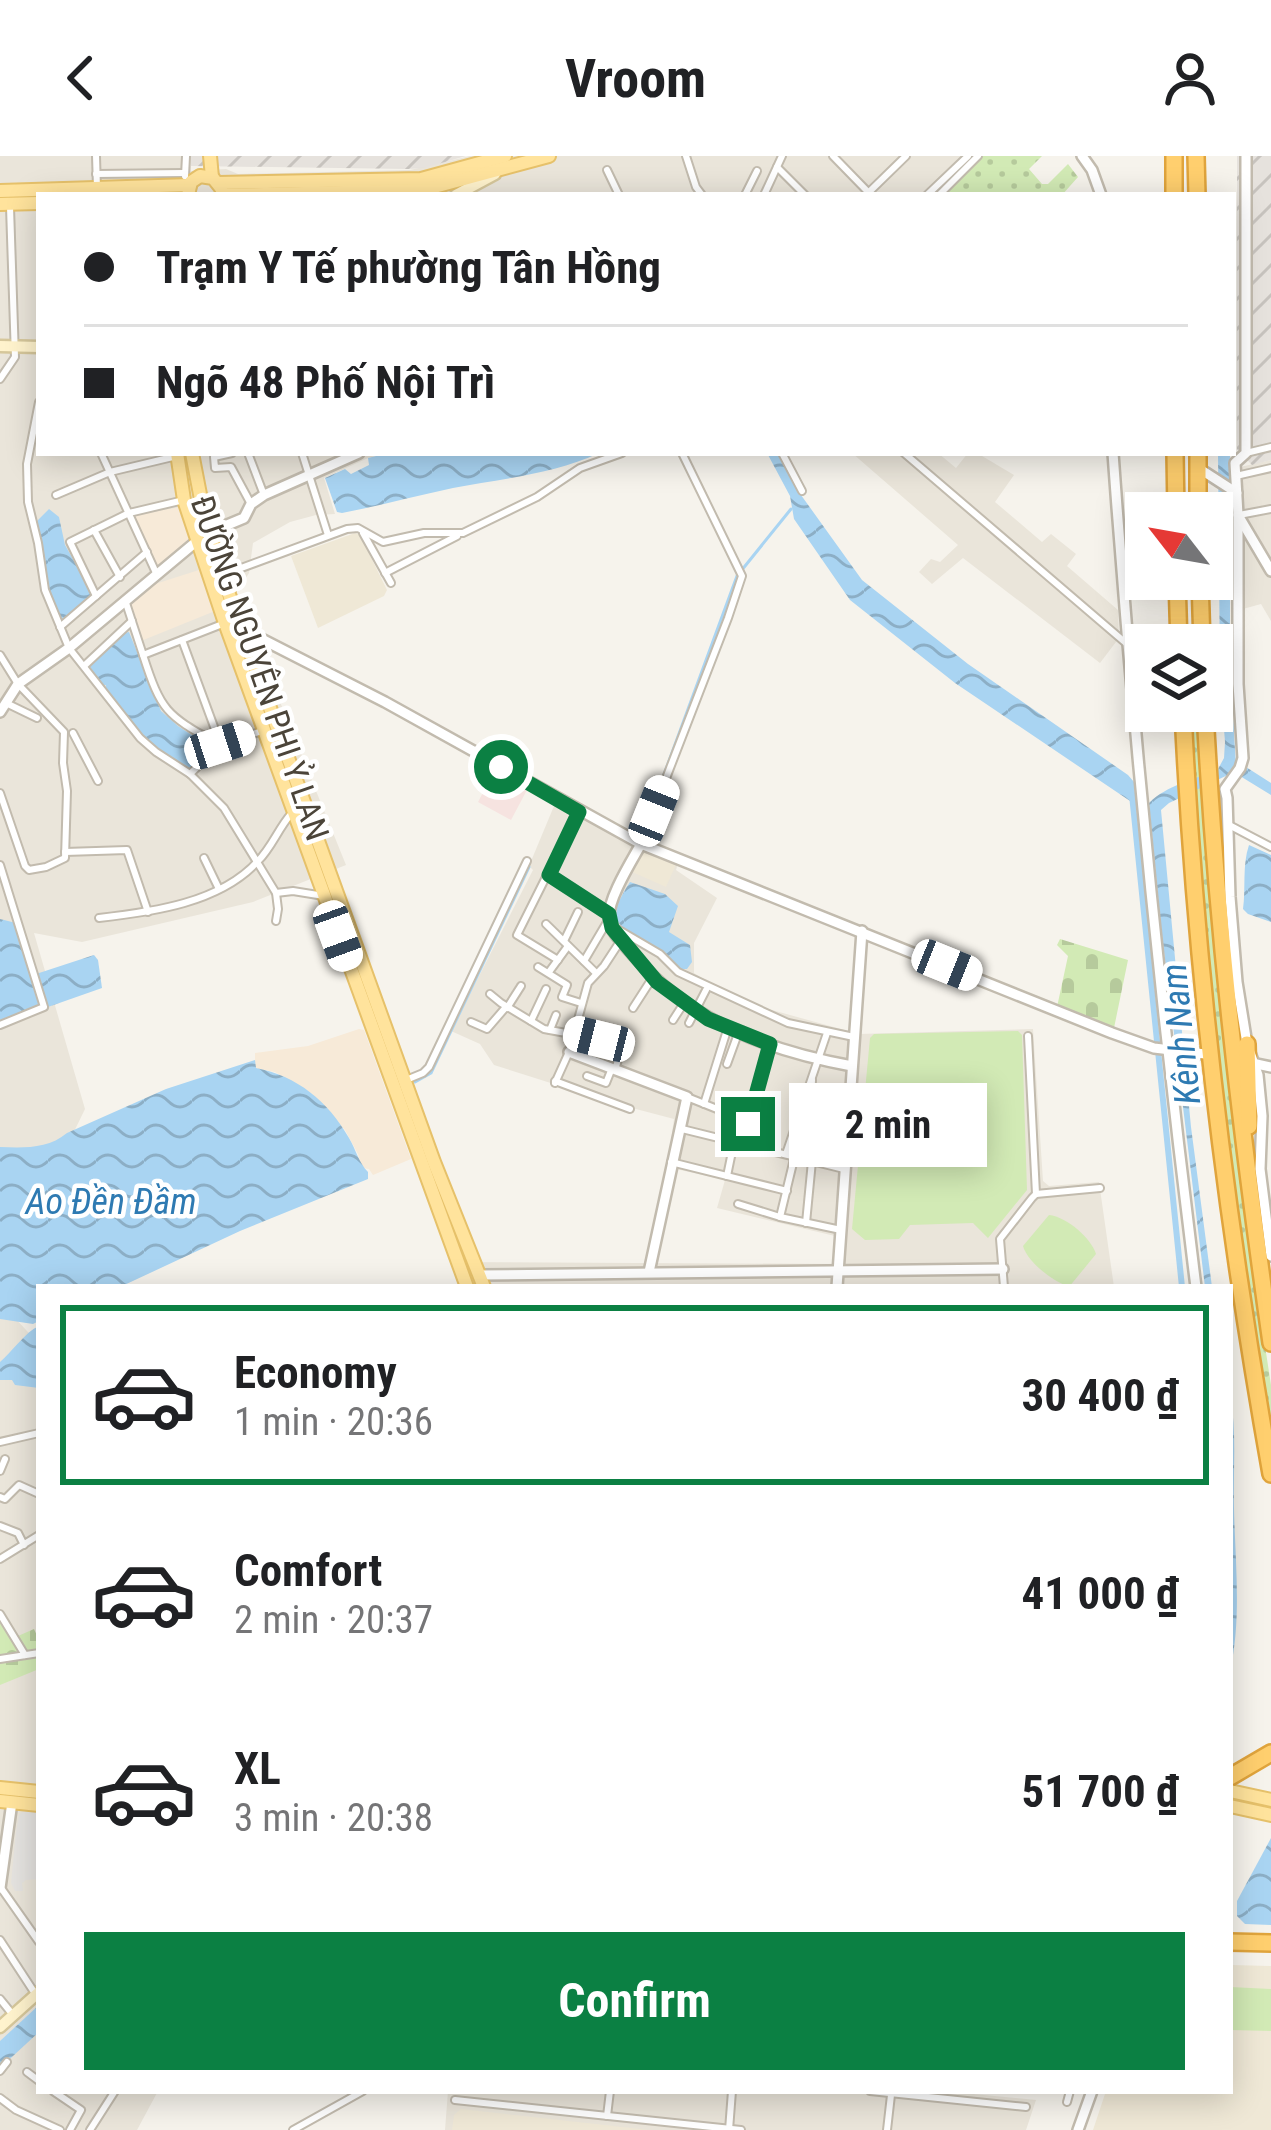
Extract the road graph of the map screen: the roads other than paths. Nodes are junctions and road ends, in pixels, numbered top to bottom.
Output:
1 (96, 156) edge
2 (186, 156) edge
3 (198, 156) edge
4 (210, 156) edge
5 (549, 156) edge
6 (686, 156) edge
7 (782, 156) edge
8 (906, 156) edge
9 (968, 156) edge
10 (978, 156) edge
11 (1082, 156) edge
12 (1174, 156) edge
13 (1196, 156) edge
14 (1246, 156) edge
15 (838, 158) edge
16 (504, 162) edge
17 (777, 167) junction
18 (607, 170) dead end
19 (757, 171) dead end
20 (96, 181) junction
21 (202, 183) edge
22 (0, 191) edge
23 (57, 192) edge
24 (263, 192) edge
25 (414, 192) edge
26 (460, 192) edge
27 (618, 192) edge
28 (700, 192) edge
29 (746, 192) edge
30 (765, 192) edge
31 (802, 192) edge
32 (866, 192) edge
33 (870, 192) edge
34 (931, 192) edge
35 (942, 192) edge
36 (1100, 192) edge
37 (1174, 192) edge
38 (1197, 192) edge
39 (32, 199) edge
40 (5, 204) edge
41 (5, 249) edge
42 (0, 297) edge
43 (12, 298) junction
44 (7, 346) edge
45 (0, 379) edge
46 (36, 421) edge
47 (1271, 447) edge
48 (1246, 453) junction
49 (102, 456) edge
50 (132, 456) edge
51 (174, 456) edge
52 (182, 456) edge
53 (182, 456) edge
54 (218, 456) edge
55 (249, 456) edge
56 (303, 456) edge
57 (342, 456) edge
58 (614, 456) edge
59 (683, 456) edge
60 (784, 456) edge
61 (908, 456) edge
62 (1113, 456) edge
63 (1172, 456) edge
64 (1198, 456) edge
65 (133, 467) junction
66 (1271, 468) edge
67 (110, 472) junction
68 (1206, 472) dead end
69 (308, 475) junction
70 (1236, 476) junction
71 (1233, 490) junction
72 (802, 491) dead end
73 (1175, 492) edge
74 (1198, 492) edge
75 (56, 495) dead end
76 (263, 495) junction
77 (184, 500) junction
78 (251, 504) junction
79 (1271, 509) edge
80 (129, 513) junction
81 (1238, 515) junction
82 (94, 530) junction
83 (362, 530) junction
84 (464, 533) junction
85 (329, 536) junction
86 (202, 543) junction
87 (147, 552) junction
88 (1271, 571) edge
89 (386, 573) junction
90 (157, 575) junction
91 (222, 575) junction
92 (120, 577) junction
93 (392, 584) dead end
94 (97, 596) junction
95 (124, 600) junction
96 (132, 621) junction
97 (225, 622) junction
98 (1126, 624) edge
99 (60, 627) junction
100 (242, 629) junction
101 (182, 640) junction
102 (1125, 642) edge
103 (69, 648) junction
104 (0, 655) edge
105 (142, 655) junction
106 (84, 666) junction
107 (18, 684) junction
108 (3, 707) edge
109 (37, 718) dead end
110 (266, 730) junction
111 (1135, 732) edge
112 (1184, 732) edge
113 (1207, 732) edge
114 (73, 733) dead end
115 (220, 745) junction
116 (190, 774) junction
117 (98, 782) dead end
118 (0, 793) edge
119 (293, 812) junction
120 (579, 812) junction
121 (1226, 823) junction
122 (640, 844) junction
123 (1271, 847) edge
124 (65, 855) junction
125 (204, 858) dead end
126 (527, 861) dead end
127 (258, 862) junction
128 (0, 865) edge
129 (549, 875) junction
130 (219, 889) junction
131 (276, 893) junction
132 (324, 896) junction
133 (148, 912) junction
134 (578, 912) dead end
135 (99, 918) dead end
136 (610, 919) junction
137 (276, 921) dead end
138 (546, 924) dead end
139 (862, 931) junction
140 (621, 940) junction
141 (566, 944) junction
142 (558, 960) junction
143 (584, 961) junction
144 (538, 967) dead end
145 (596, 972) junction
146 (548, 973) junction
147 (652, 977) junction
148 (521, 986) dead end
149 (546, 988) dead end
150 (706, 990) dead end
151 (490, 994) dead end
152 (684, 1003) junction
153 (583, 1004) junction
154 (507, 1007) junction
155 (633, 1008) dead end
156 (695, 1011) junction
157 (556, 1015) dead end
158 (674, 1020) dead end
159 (531, 1021) junction
160 (471, 1022) dead end
161 (689, 1023) dead end
162 (0, 1025) edge
163 (733, 1029) junction
164 (550, 1030) junction
165 (575, 1033) junction
166 (827, 1033) junction
167 (1028, 1036) dead end
168 (854, 1037) junction
169 (599, 1039) dead end
170 (624, 1039) dead end
171 (770, 1044) junction
172 (1247, 1044) joint
173 (387, 1050) junction
174 (1165, 1050) junction
175 (569, 1052) junction
176 (1204, 1054) dead end
177 (817, 1060) junction
178 (1246, 1062) junction
179 (715, 1064) junction
180 (852, 1066) junction
181 (1271, 1067) edge
182 (613, 1069) junction
183 (587, 1076) dead end
184 (406, 1080) junction
185 (812, 1080) junction
186 (687, 1097) junction
187 (704, 1104) junction
188 (631, 1109) dead end
189 (747, 1121) junction
190 (678, 1129) junction
191 (734, 1142) junction
192 (745, 1145) junction
193 (790, 1156) junction
194 (810, 1161) junction
195 (671, 1162) junction
196 (845, 1170) junction
197 (727, 1176) junction
198 (1100, 1188) dead end
199 (787, 1191) junction
200 (1036, 1194) junction
201 (738, 1204) dead end
202 (780, 1217) junction
203 (806, 1223) junction
204 (841, 1230) junction
205 (1265, 1255) edge
206 (1003, 1269) junction
207 (838, 1270) junction
208 (649, 1272) junction
209 (482, 1281) edge
210 (466, 1284) edge
211 (837, 1284) edge
212 (1004, 1284) edge
213 (1196, 1284) edge
214 (1271, 1343) edge
215 (36, 1433) edge
216 (0, 1442) edge
217 (4, 1459) dead end
218 (0, 1472) edge
219 (1271, 1474) edge
220 (36, 1492) edge
221 (0, 1497) edge
222 (0, 1526) edge
223 (36, 1537) edge
224 (23, 1545) junction
225 (0, 1559) edge
226 (0, 1614) edge
227 (36, 1653) edge
228 (25, 1655) junction
229 (0, 1659) edge
230 (1271, 1753) edge
231 (1233, 1775) edge
232 (36, 1792) edge
233 (1233, 1792) edge
234 (6, 1795) edge
235 (1271, 1800) edge
236 (36, 1804) edge
237 (1233, 1807) edge
238 (1271, 1815) edge
239 (3, 1847) edge
240 (0, 1888) edge
241 (36, 1938) edge
242 (0, 1940) edge
243 (1233, 1940) edge
244 (1271, 1940) edge
245 (36, 1990) edge
246 (36, 1995) edge
247 (0, 2000) edge
248 (13, 2015) junction
249 (0, 2027) edge
250 (7, 2062) dead end
251 (0, 2071) edge
252 (27, 2072) dead end
253 (36, 2079) edge
254 (57, 2094) edge
255 (113, 2094) edge
256 (359, 2094) edge
257 (610, 2094) edge
258 (732, 2094) edge
259 (891, 2094) edge
260 (936, 2094) edge
261 (1069, 2094) edge
262 (1091, 2094) edge
263 (0, 2098) edge
264 (455, 2100) dead end
265 (1067, 2102) dead end
266 (1026, 2107) dead end
267 (607, 2116) junction
268 (41, 2126) edge
269 (60, 2130) edge
270 (70, 2130) edge
271 (90, 2130) edge
272 (293, 2130) edge
273 (729, 2130) edge
274 (741, 2130) edge
275 (887, 2130) edge
276 (1078, 2130) edge

1 - 20 street
2 - 21 street
3 - 21 main road
4 - 21 main road
5 - 16 main road
6 - 28 street
7 - 17 street
8 - 33 street
9 - 34 street
10 - 35 street
11 - 36 street
12 - 37 highway
13 - 38 highway
14 - 48 street
15 - 32 street
16 - 21 main road
16 - 25 main road
16 - 26 main road
17 - 30 street
17 - 31 street
18 - 27 street
19 - 29 street
20 - 21 main road
20 - 23 main road
21 - 24 main road
22 - 39 main road
39 - 40 main road
40 - 41 street
41 - 43 street
42 - 43 street
43 - 44 street
44 - 45 street
46 - 99 street
47 - 48 street
48 - 70 street
49 - 67 street
50 - 65 street
51 - 65 street
52 - 77 main road, ĐƯỜNG NGUYÊN PHI Ỷ LAN
53 - 86 main road, ĐƯỜNG NGUYÊN PHI Ỷ LAN
54 - 78 street
55 - 76 street
56 - 69 street
57 - 69 street
58 - 84 street
59 - 122 street
60 - 72 street
61 - 102 street
62 - 98 street
63 - 73 highway
64 - 74 highway
65 - 67 street
66 - 70 street
67 - 75 street
67 - 80 street
68 - 71 street
69 - 76 street
69 - 85 street
70 - 71 street
71 - 81 street
76 - 78 street
77 - 80 street
77 - 86 main road, ĐƯỜNG NGUYÊN PHI Ỷ LAN
78 - 86 street
79 - 81 street
80 - 82 street
80 - 87 street
81 - 88 street
81 - 121 street
82 - 92 street
82 - 94 street
83 - 84 street
83 - 85 street
83 - 89 street
84 - 89 street
85 - 91 street
86 - 90 street
86 - 91 main road, ĐƯỜNG NGUYÊN PHI Ỷ LAN
86 - 97 main road, ĐƯỜNG NGUYÊN PHI Ỷ LAN
87 - 90 street
87 - 92 street
89 - 93 street
90 - 95 street
91 - 100 main road, ĐƯỜNG NGUYÊN PHI Ỷ LAN
92 - 94 street
94 - 99 street
95 - 96 street
95 - 103 street
96 - 105 street
96 - 106 street
97 - 100 main road
97 - 101 street
97 - 110 main road, ĐƯỜNG NGUYÊN PHI Ỷ LAN
99 - 103 street
100 - 120 street
100 - 173 main road, ĐƯỜNG NGUYÊN PHI Ỷ LAN
101 - 105 street
101 - 115 street
103 - 106 street
103 - 107 street
104 - 107 street
105 - 115 street
106 - 116 street
107 - 108 street
107 - 124 street
108 - 109 street
110 - 115 street
110 - 119 main road, ĐƯỜNG NGUYÊN PHI Ỷ LAN
111 - 174 street
112 - 219 highway
113 - 205 highway
114 - 117 street
115 - 116 street
116 - 127 street
118 - 124 street
119 - 127 street
119 - 132 main road, ĐƯỜNG NGUYÊN PHI Ỷ LAN
120 - 122 street
120 - 129 street
121 - 123 street
121 - 172 street
122 - 136 street
122 - 139 street
124 - 133 street
125 - 130 street
126 - 184 street
127 - 130 street
127 - 131 street
128 - 162 street
129 - 136 street
129 - 142 street
130 - 133 street
131 - 132 street
131 - 137 street
132 - 173 main road, ĐƯỜNG NGUYÊN PHI Ỷ LAN
133 - 135 street
134 - 141 street
136 - 140 street
136 - 143 street
136 - 166 street
138 - 141 street
139 - 168 street
139 - 174 street
140 - 145 street
140 - 147 street
141 - 142 street
141 - 143 street
142 - 146 street
143 - 145 street
144 - 146 street
145 - 153 street
146 - 153 street
147 - 152 street
147 - 155 street
148 - 154 street
149 - 159 street
150 - 156 street
151 - 154 street
152 - 156 street
152 - 158 street
153 - 165 street
154 - 159 street
154 - 160 street
156 - 161 street
156 - 163 street
157 - 164 street
159 - 164 street
163 - 171 street
163 - 179 street
163 - 179 street
164 - 165 street
165 - 169 street
165 - 175 street
166 - 168 street
166 - 177 street
167 - 200 street
168 - 180 street
170 - 182 street
171 - 177 street
171 - 189 street
172 - 178 highway
173 - 184 main road, ĐƯỜNG NGUYÊN PHI Ỷ LAN
173 - 210 main road, ĐƯỜNG NGUYÊN PHI Ỷ LAN
174 - 176 street
174 - 213 street
175 - 182 street
175 - 188 street
177 - 180 street
177 - 185 street
178 - 181 street
178 - 205 highway
179 - 187 street
180 - 196 street
182 - 183 street
182 - 186 street
184 - 209 main road, ĐƯỜNG NGUYÊN PHI Ỷ LAN
185 - 193 street
185 - 194 street
186 - 187 street
186 - 190 street
187 - 189 street
189 - 192 street
190 - 191 street
190 - 195 street
191 - 192 street
191 - 197 street
192 - 193 street
193 - 194 street
193 - 199 street
194 - 196 street
194 - 203 street
195 - 197 street
195 - 208 street
196 - 204 street
197 - 199 street
198 - 200 street
199 - 202 street
200 - 206 street
201 - 202 street
202 - 203 street
203 - 204 street
204 - 207 street
205 - 214 highway
206 - 207 street
206 - 212 street
207 - 208 street
207 - 211 street
208 - 209 street
215 - 216 street
217 - 218 street
220 - 221 street
222 - 224 street
223 - 224 street
224 - 225 street
226 - 228 street
227 - 228 street
228 - 229 street
230 - 231 highway
232 - 234 main road
233 - 235 main road
234 - 236 main road
234 - 239 street
237 - 238 main road
239 - 240 street
240 - 241 street
242 - 245 street
243 - 244 highway
246 - 248 main road
247 - 248 street
248 - 249 main road
250 - 251 street
252 - 253 street
254 - 270 street
255 - 271 street
256 - 272 street
257 - 267 street
258 - 273 street
259 - 275 street
260 - 266 street
261 - 265 street
262 - 276 street
263 - 268 street
264 - 267 street
267 - 273 street
268 - 269 street
273 - 274 street

